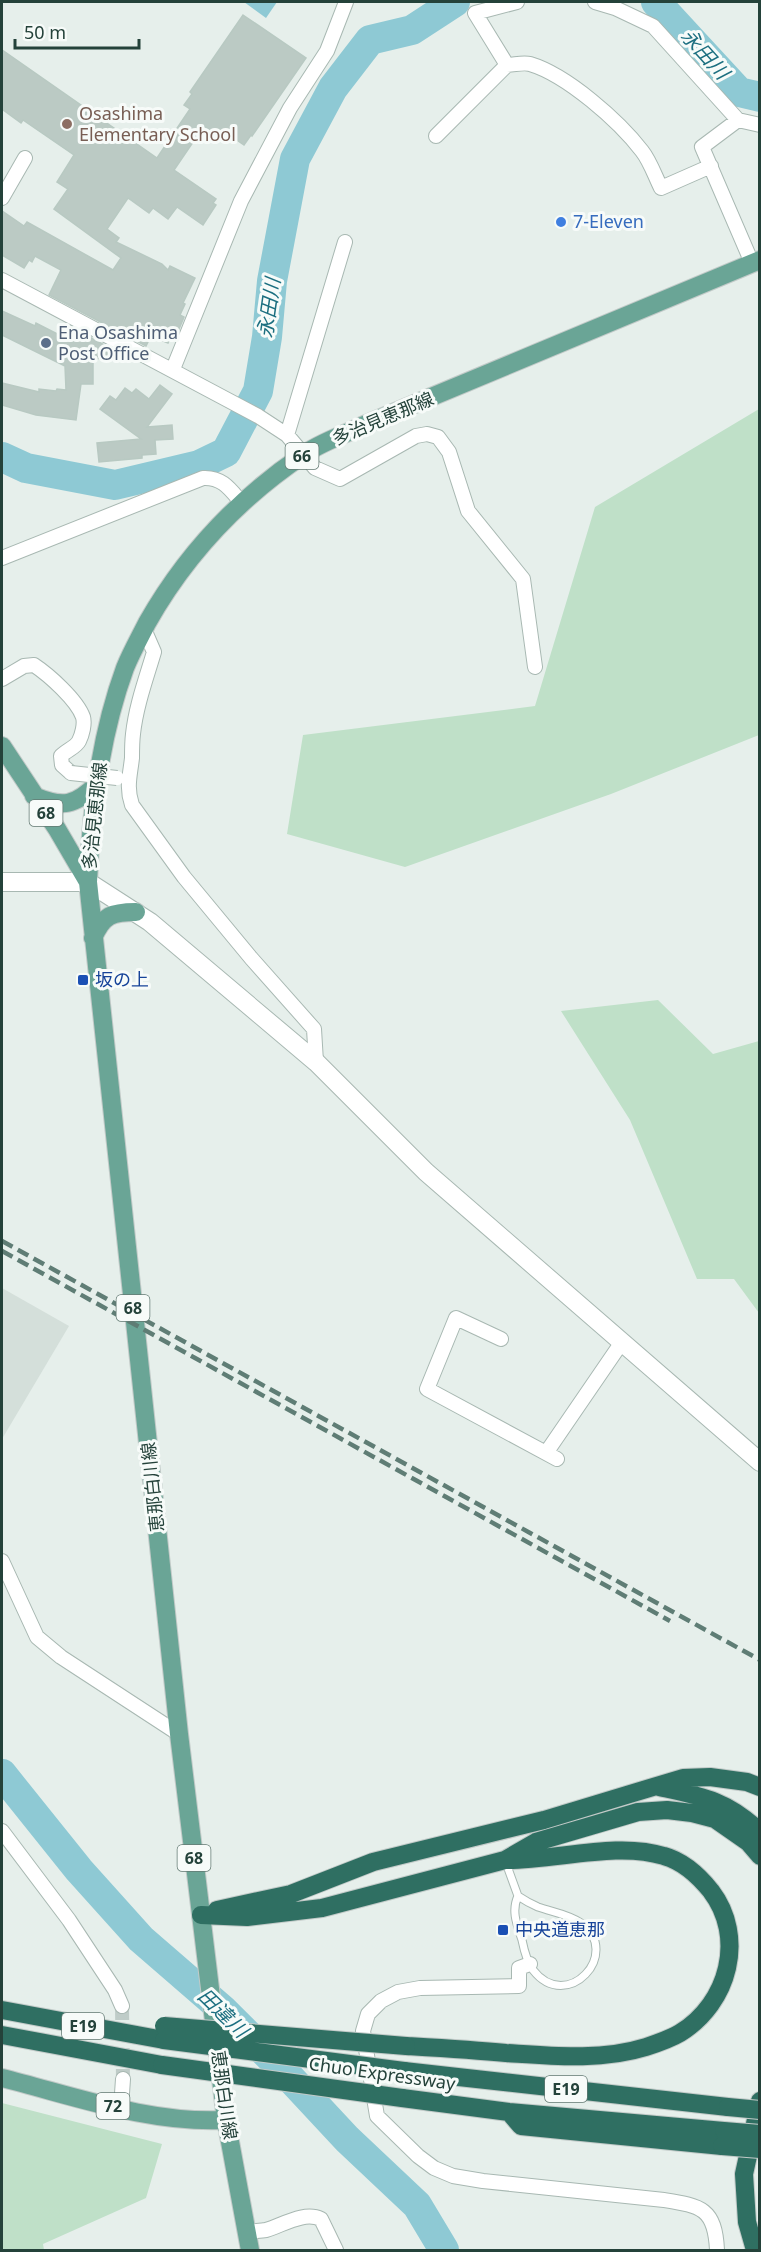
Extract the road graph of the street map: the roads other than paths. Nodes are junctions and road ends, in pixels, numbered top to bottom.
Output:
1 (346, 2) edge
2 (517, 2) edge
3 (594, 2) edge
4 (507, 65) junction
5 (738, 120) junction
6 (759, 126) edge
7 (436, 136) dead end
8 (25, 158) dead end
9 (711, 166) junction
10 (2, 198) edge
11 (345, 242) dead end
12 (756, 262) edge
13 (2, 280) edge
14 (173, 369) junction
15 (287, 435) junction
16 (304, 454) junction
17 (242, 502) junction
18 (2, 558) edge
19 (144, 629) junction
20 (535, 667) dead end
21 (2, 679) edge
22 (2, 746) edge
23 (122, 779) junction
24 (97, 784) junction
25 (34, 796) junction
26 (2, 882) edge
27 (88, 882) junction
28 (136, 912) junction
29 (93, 938) junction
30 (316, 1062) junction
31 (501, 1339) dead end
32 (622, 1342) junction
33 (759, 1462) edge
34 (2, 1561) edge
35 (179, 1734) junction
36 (657, 1787) junction
37 (759, 1787) edge
38 (2, 1832) edge
39 (759, 1832) edge
40 (759, 1856) edge
41 (505, 1860) junction
42 (518, 1896) junction
43 (201, 1914) junction
44 (530, 1964) junction
45 (122, 2006) tunnel mouth
46 (2, 2010) edge
47 (164, 2033) junction
48 (2, 2034) edge
49 (2, 2078) edge
50 (123, 2079) tunnel mouth
51 (759, 2101) edge
52 (121, 2108) junction
53 (759, 2110) edge
54 (226, 2120) junction
55 (759, 2134) edge
56 (723, 2139) junction
57 (759, 2149) edge
58 (247, 2232) junction
59 (250, 2250) edge
60 (336, 2250) edge
61 (717, 2250) edge
62 (755, 2250) edge

1 - 14 street
2 - 4 street
3 - 5 street
4 - 7 street
4 - 9 street
5 - 6 street
5 - 9 street
8 - 10 street
9 - 12 street
11 - 15 street
12 - 16 main road, 多治見恵那線 / 66
13 - 14 street
14 - 15 street
15 - 16 street
16 - 17 main road, 多治見恵那線 / 66
16 - 20 street
17 - 18 street
17 - 19 main road, 多治見恵那線 / 66
19 - 23 street
19 - 24 main road, 多治見恵那線 / 66
21 - 23 street, bridge
22 - 25 main road, 恵那白川線 / 68
23 - 30 street
24 - 25 main road
24 - 27 main road, 多治見恵那線 / 66
25 - 27 main road, 恵那白川線 / 68
26 - 27 street
27 - 28 street
27 - 29 main road, 恵那白川線 / 68
28 - 29 main road
28 - 30 street
29 - 35 main road, 恵那白川線 / 68
30 - 32 street
31 - 32 street
32 - 33 street
34 - 35 street
35 - 43 main road, 恵那白川線 / 68
36 - 37 highway
36 - 39 highway
36 - 43 highway
38 - 45 street
40 - 41 highway
41 - 42 lane
41 - 43 highway
41 - 47 highway, bridge
42 - 44 lane
42 - 44 lane
43 - 54 main road, 恵那白川線 / 68
44 - 61 street
46 - 47 highway, E19
47 - 53 highway, Chuo Expressway / E19, bridge
48 - 56 highway, Chuo Expressway / E19, bridge
49 - 52 main road, 72
50 - 52 street
51 - 62 highway
52 - 54 main road, 72
54 - 58 main road, 恵那白川線 / 68
55 - 56 highway, Chuo Expressway / E19, bridge
56 - 57 highway, bridge
58 - 59 main road, 恵那白川線 / 68
58 - 60 street

